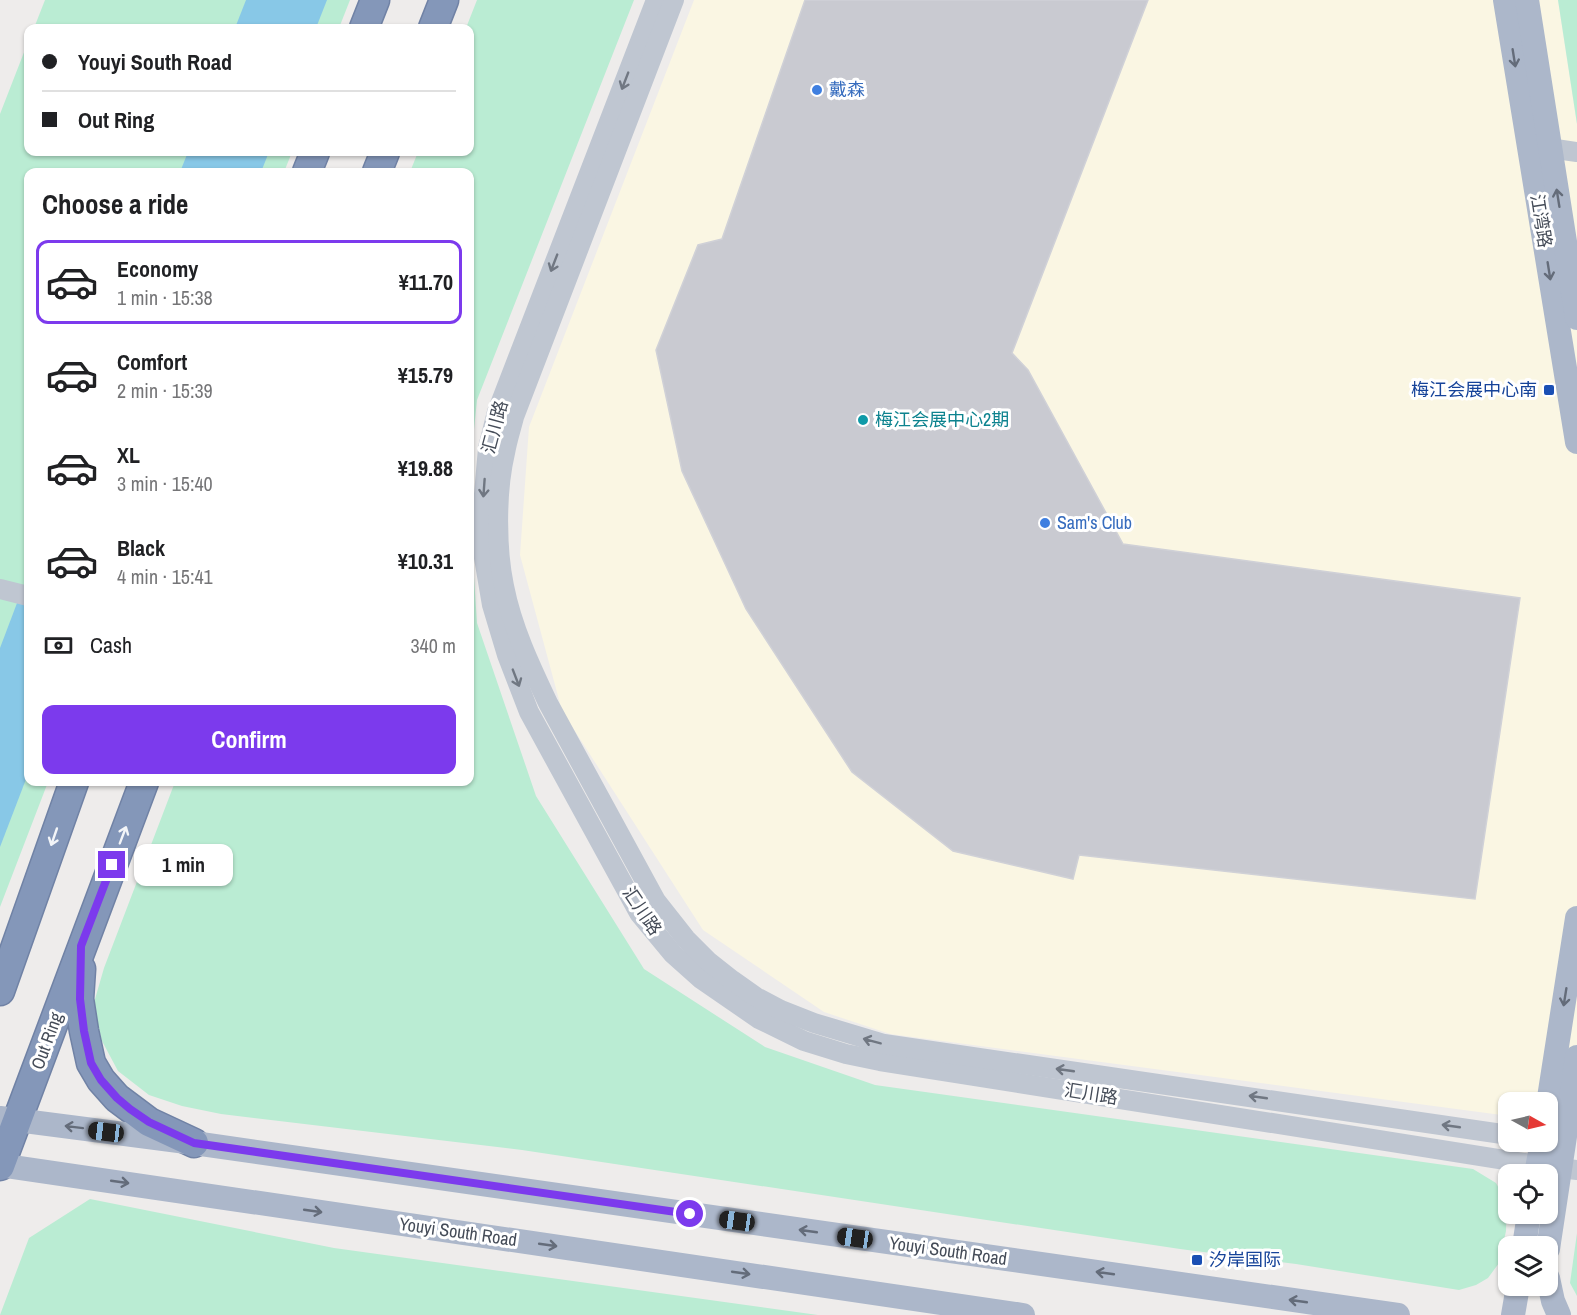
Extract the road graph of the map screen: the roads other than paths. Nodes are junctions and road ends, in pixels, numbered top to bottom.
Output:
1 (375, 0) edge
2 (444, 0) edge
3 (656, 0) edge
4 (674, 0) edge
5 (1504, 0) edge
6 (1527, 0) edge
7 (366, 24) edge
8 (435, 24) edge
9 (1549, 147) junction
10 (1577, 152) edge
11 (1577, 318) edge
12 (1577, 442) edge
13 (73, 786) edge
14 (142, 786) edge
15 (1577, 918) edge
16 (81, 946) junction
17 (0, 991) edge
18 (1577, 1057) edge
19 (1550, 1092) edge
20 (9, 1119) edge
21 (1498, 1133) edge
22 (1558, 1142) edge
23 (194, 1143) junction
24 (1521, 1164) edge
25 (0, 1165) edge
26 (1518, 1296) edge
27 (1521, 1296) edge
28 (1542, 1296) edge
29 (1552, 1296) edge
30 (1023, 1315) edge
31 (1398, 1315) edge
32 (1513, 1315) edge
33 (1524, 1315) edge
34 (1539, 1315) edge
35 (1558, 1315) edge

1 - 7 highway
2 - 8 highway
3 -> 24 street, 汇川路
21 -> 4 street, 汇川路
5 -> 12 main road, 江湾路
6 - 9 main road, 江湾路
9 - 10 street
11 -> 9 main road, 江湾路
13 -> 17 highway
16 -> 14 highway, Out Ring
15 -> 19 main road
16 - 20 highway, Out Ring
16 - 23 highway
18 - 22 main road
23 -> 20 main road, Youyi South Road
20 - 25 highway, Out Ring
31 -> 23 main road, Youyi South Road
25 -> 30 main road, Youyi South Road
26 - 32 main road
27 - 33 main road
28 - 34 main road
29 - 35 main road

